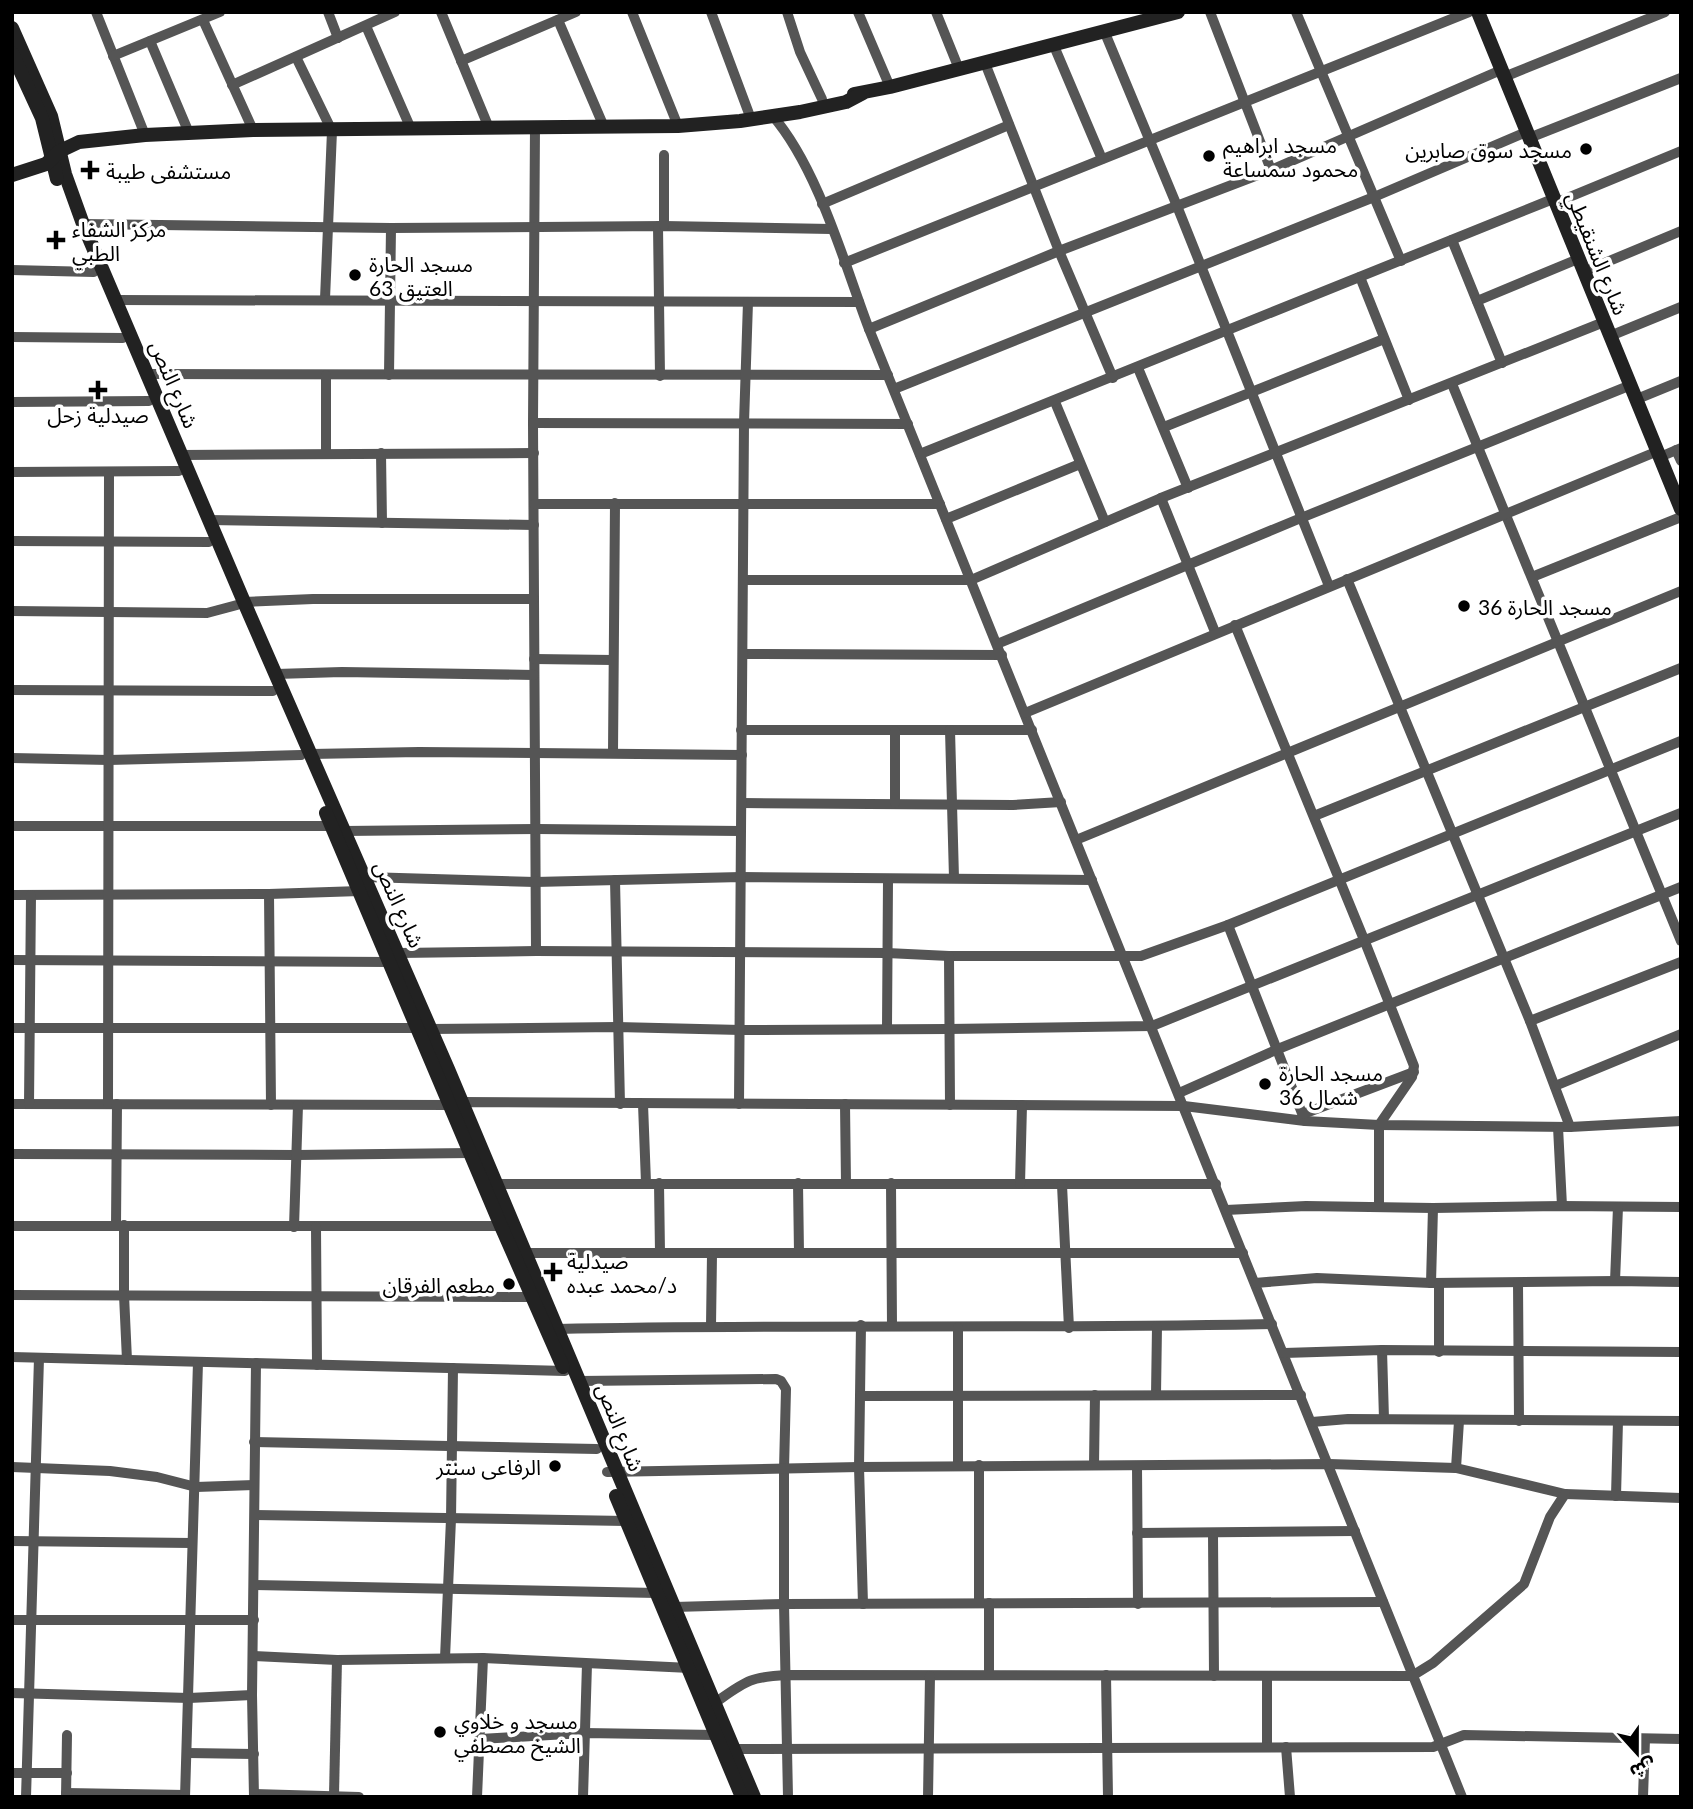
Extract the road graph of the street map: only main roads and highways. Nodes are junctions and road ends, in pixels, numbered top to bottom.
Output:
1 (1178, 12) edge
2 (1478, 12) edge
3 (1133, 18) edge
4 (12, 28) edge
5 (12, 52) edge
6 (863, 93) junction
7 (775, 114) junction
8 (56, 156) junction
9 (12, 174) edge
10 (1681, 509) edge
11 (241, 604) junction
12 (306, 755) junction
13 (456, 1104) junction
14 (611, 1472) junction
15 (742, 1797) edge
16 (754, 1797) edge

1 - 3 main road
2 - 10 main road, شارع الشنقيطي
3 - 6 main road
4 - 8 main road, شارع النص
5 - 8 main road, شارع النص
6 - 7 main road
6 - 7 main road
7 - 8 main road
8 - 9 main road
8 - 11 main road, شارع النص
8 - 11 main road, شارع النص
11 - 12 main road, شارع النص
11 - 12 main road, شارع النص
12 - 13 main road, شارع النص
13 - 14 main road, شارع النص
13 - 14 main road, شارع النص
14 - 15 main road, شارع النص
14 - 16 main road, شارع النص

